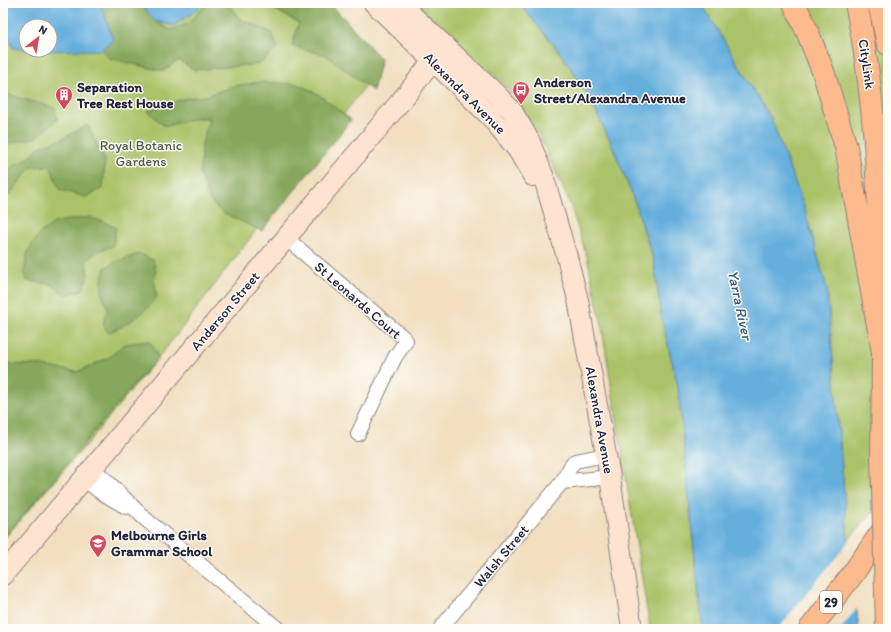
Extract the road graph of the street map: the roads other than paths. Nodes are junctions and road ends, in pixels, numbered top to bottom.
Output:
1 (374, 3) edge
2 (399, 3) edge
3 (794, 3) edge
4 (851, 3) edge
5 (856, 3) edge
6 (879, 3) edge
7 (863, 39) junction
8 (888, 44) edge
9 (445, 46) junction
10 (433, 61) junction
11 (554, 215) junction
12 (869, 217) junction
13 (286, 238) junction
14 (358, 434) dead end
15 (606, 455) junction
16 (88, 474) junction
17 (610, 477) junction
18 (562, 482) junction
19 (888, 523) edge
20 (888, 537) edge
21 (862, 563) junction
22 (3, 575) edge
23 (278, 629) edge
24 (440, 629) edge
25 (632, 629) edge
26 (810, 629) edge
27 (887, 629) edge

1 - 10 street, Alexandra Avenue
2 - 9 street, Alexandra Avenue
3 - 12 highway
4 - 7 highway
5 - 7 highway, CityLink
6 - 8 highway
7 - 12 highway, CityLink
9 - 10 street, Anderson Street
9 - 11 street, Alexandra Avenue
10 - 11 street, Alexandra Avenue
10 - 13 street, Anderson Street
11 - 15 street, Alexandra Avenue
12 - 27 highway, bridge
13 - 14 street, St Leonards Court
13 - 16 street, Anderson Street
15 - 17 street, Alexandra Avenue
15 - 18 street, Walsh Street
16 - 22 street, Anderson Street
16 - 23 street
17 - 18 street
17 - 25 street, Alexandra Avenue
18 - 24 street, Walsh Street
19 - 21 highway, 29
20 - 21 highway, 29
21 - 26 highway, 29

